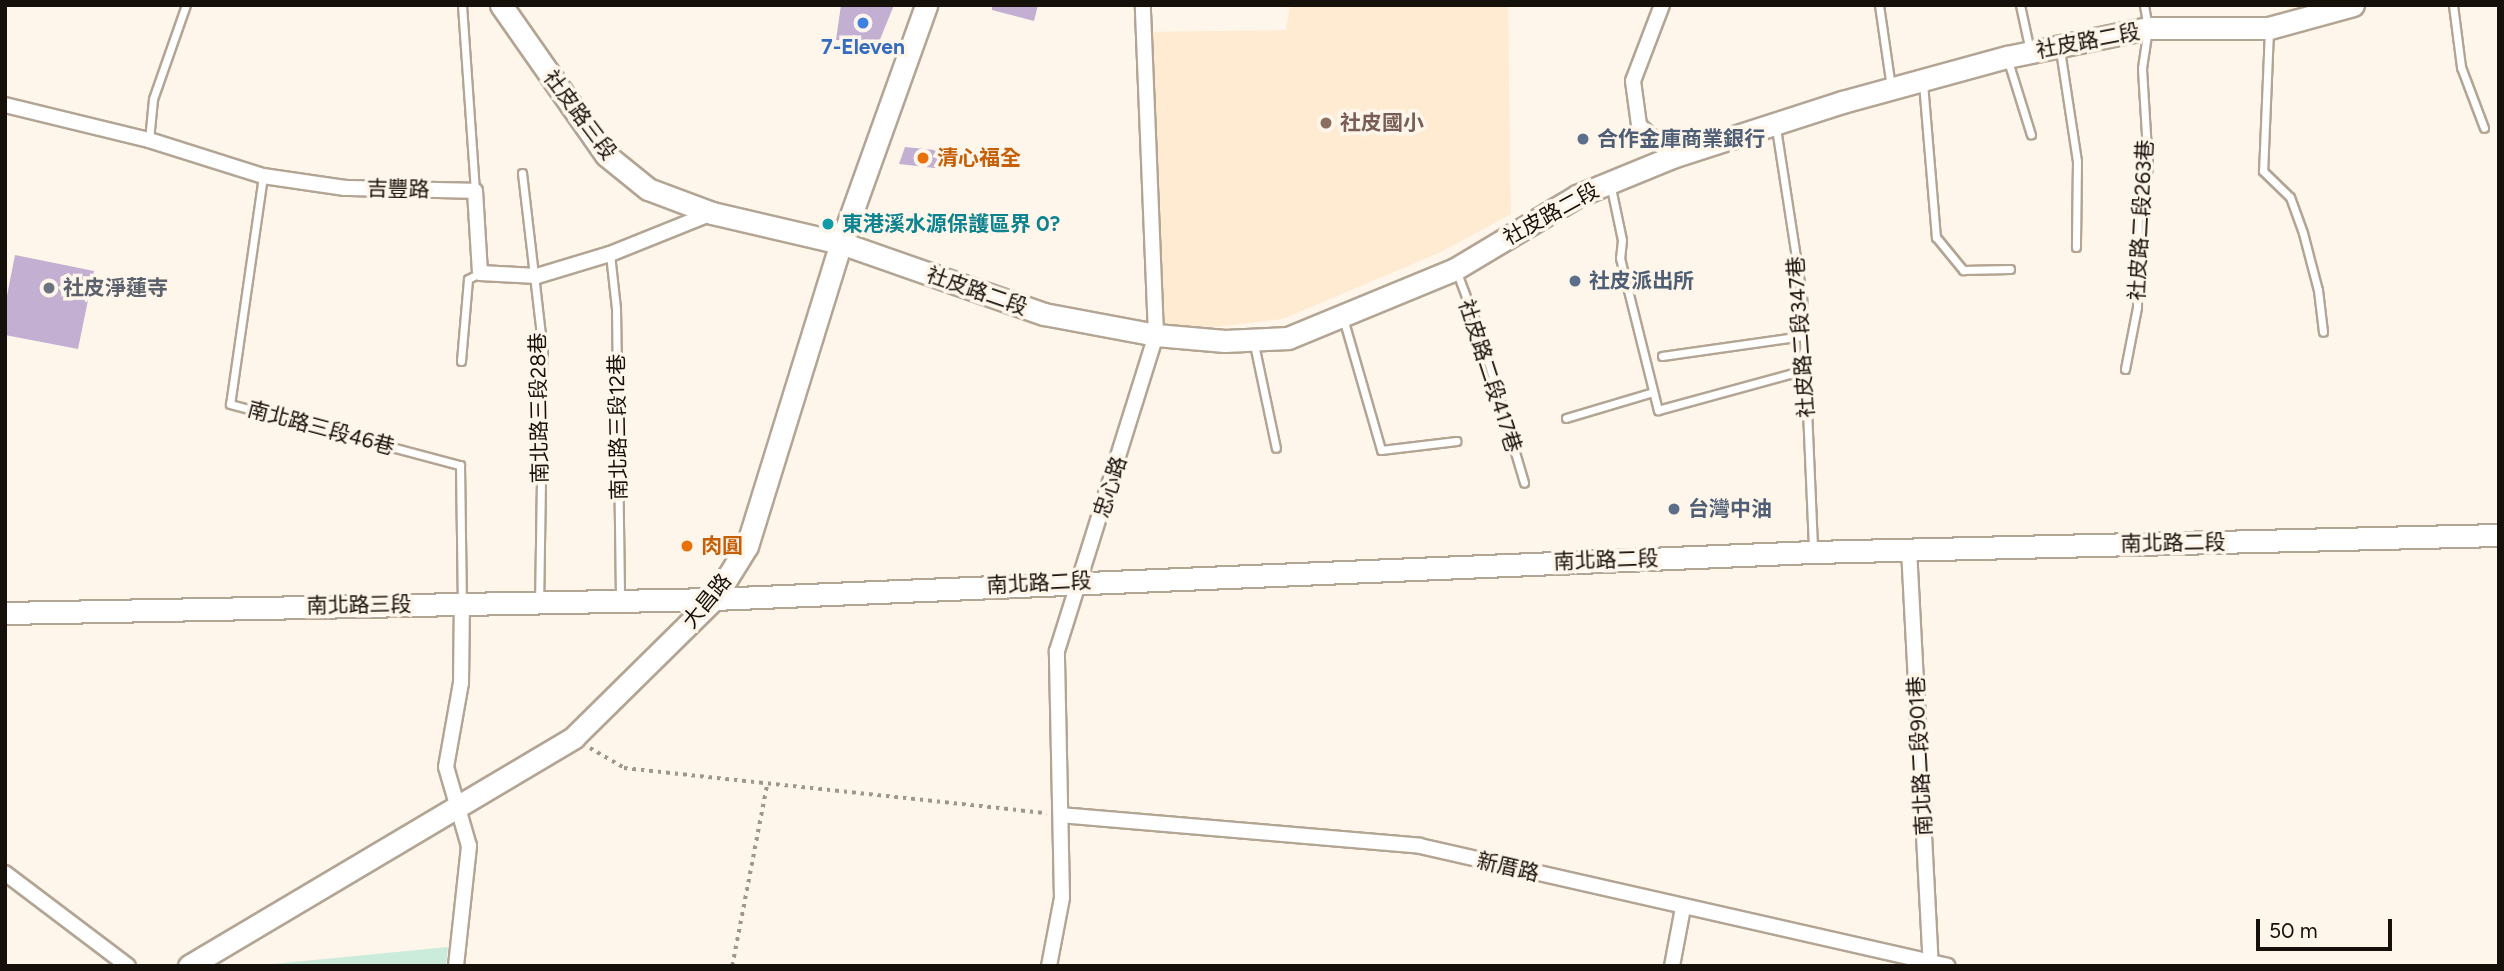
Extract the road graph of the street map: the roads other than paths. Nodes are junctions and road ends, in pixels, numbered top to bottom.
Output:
1 (186, 5) edge
2 (462, 5) edge
3 (501, 5) edge
4 (926, 5) edge
5 (1143, 5) edge
6 (1662, 5) edge
7 (1879, 5) edge
8 (2021, 5) edge
9 (2144, 5) edge
10 (2453, 5) edge
11 (2348, 6) edge
12 (2148, 28) junction
13 (2269, 28) junction
14 (2060, 46) junction
15 (2030, 52) junction
16 (2007, 57) junction
17 (1923, 79) junction
18 (1892, 88) junction
19 (5, 105) edge
20 (1775, 123) junction
21 (2484, 128) dead end
22 (2031, 135) dead end
23 (149, 141) junction
24 (1672, 157) junction
25 (522, 173) dead end
26 (263, 176) junction
27 (1610, 182) junction
28 (475, 191) junction
29 (712, 213) junction
30 (841, 243) junction
31 (2076, 247) dead end
32 (610, 254) junction
33 (1455, 269) junction
34 (2010, 269) dead end
35 (480, 273) junction
36 (537, 275) junction
37 (1343, 316) junction
38 (2323, 332) dead end
39 (1156, 335) junction
40 (1803, 336) junction
41 (1254, 340) junction
42 (1662, 355) dead end
43 (461, 361) dead end
44 (2125, 369) dead end
45 (1804, 370) junction
46 (1653, 392) junction
47 (1566, 418) dead end
48 (1456, 441) dead end
49 (1276, 448) dead end
50 (1524, 483) dead end
51 (2499, 535) edge
52 (1909, 549) junction
53 (1813, 552) junction
54 (1077, 581) junction
55 (714, 599) junction
56 (620, 600) junction
57 (462, 603) junction
58 (539, 603) junction
59 (5, 613) edge
60 (458, 809) junction
61 (1061, 815) junction
62 (5, 873) edge
63 (1683, 908) junction
64 (1931, 962) junction
65 (128, 966) edge
66 (189, 966) edge
67 (457, 966) edge
68 (1049, 966) edge
69 (1672, 966) edge
70 (1948, 966) edge

1 - 23 lane
2 - 28 lane
3 - 29 street, 社皮路三段
4 - 30 street, 大昌路
5 - 39 street, 忠心路
6 - 24 street
7 - 18 lane
8 - 15 lane
9 - 12 lane, 社皮路二段263巷
10 - 21 lane
11 - 13 street, 社皮路二段
12 - 13 street, 社皮路二段
12 - 14 street, 社皮路二段
12 - 44 lane, 社皮路二段263巷
13 - 38 lane
14 - 15 street, 社皮路二段
14 - 31 lane
15 - 16 street, 社皮路二段
16 - 17 street, 社皮路二段
16 - 22 lane
17 - 18 street, 社皮路二段
17 - 34 lane
18 - 20 street, 社皮路二段
19 - 23 street, 吉豐路
20 - 24 street, 社皮路二段
20 - 40 lane, 社皮路二段347巷
23 - 26 street, 吉豐路
24 - 27 street, 社皮路二段
25 - 36 lane, 南北路三段28巷
26 - 28 street, 吉豐路
26 - 57 lane, 南北路三段46巷
27 - 33 street, 社皮路二段
27 - 46 lane
28 - 35 street
29 - 30 street, 社皮路三段
29 - 32 street
30 - 39 street, 社皮路二段
30 - 55 street, 大昌路
32 - 36 street
32 - 56 lane, 南北路三段12巷
33 - 37 street, 社皮路二段
33 - 50 lane, 社皮路二段417巷
35 - 36 street
35 - 43 lane
36 - 58 lane, 南北路三段28巷
37 - 41 street, 社皮路二段
37 - 48 lane
39 - 41 street, 社皮路二段
39 - 54 street, 忠心路
40 - 42 lane
40 - 45 lane, 社皮路二段347巷
41 - 49 lane
45 - 46 lane
45 - 53 lane, 社皮路二段347巷
46 - 47 lane
51 - 52 street, 南北路二段
52 - 53 street, 南北路二段
52 - 64 street, 南北路二段901巷
53 - 54 street, 南北路二段
54 - 55 street, 南北路二段
54 - 61 street, 忠心路
55 - 56 street, 南北路三段
55 - 60 street, 大昌路
56 - 58 street, 南北路三段
57 - 58 street, 南北路三段
57 - 59 street, 南北路三段
57 - 60 street
60 - 66 street, 大昌路
60 - 67 street
61 - 63 street, 新厝路
61 - 68 street, 忠心路
62 - 65 street
63 - 64 street, 新厝路
63 - 69 street
64 - 70 street, 新厝路

